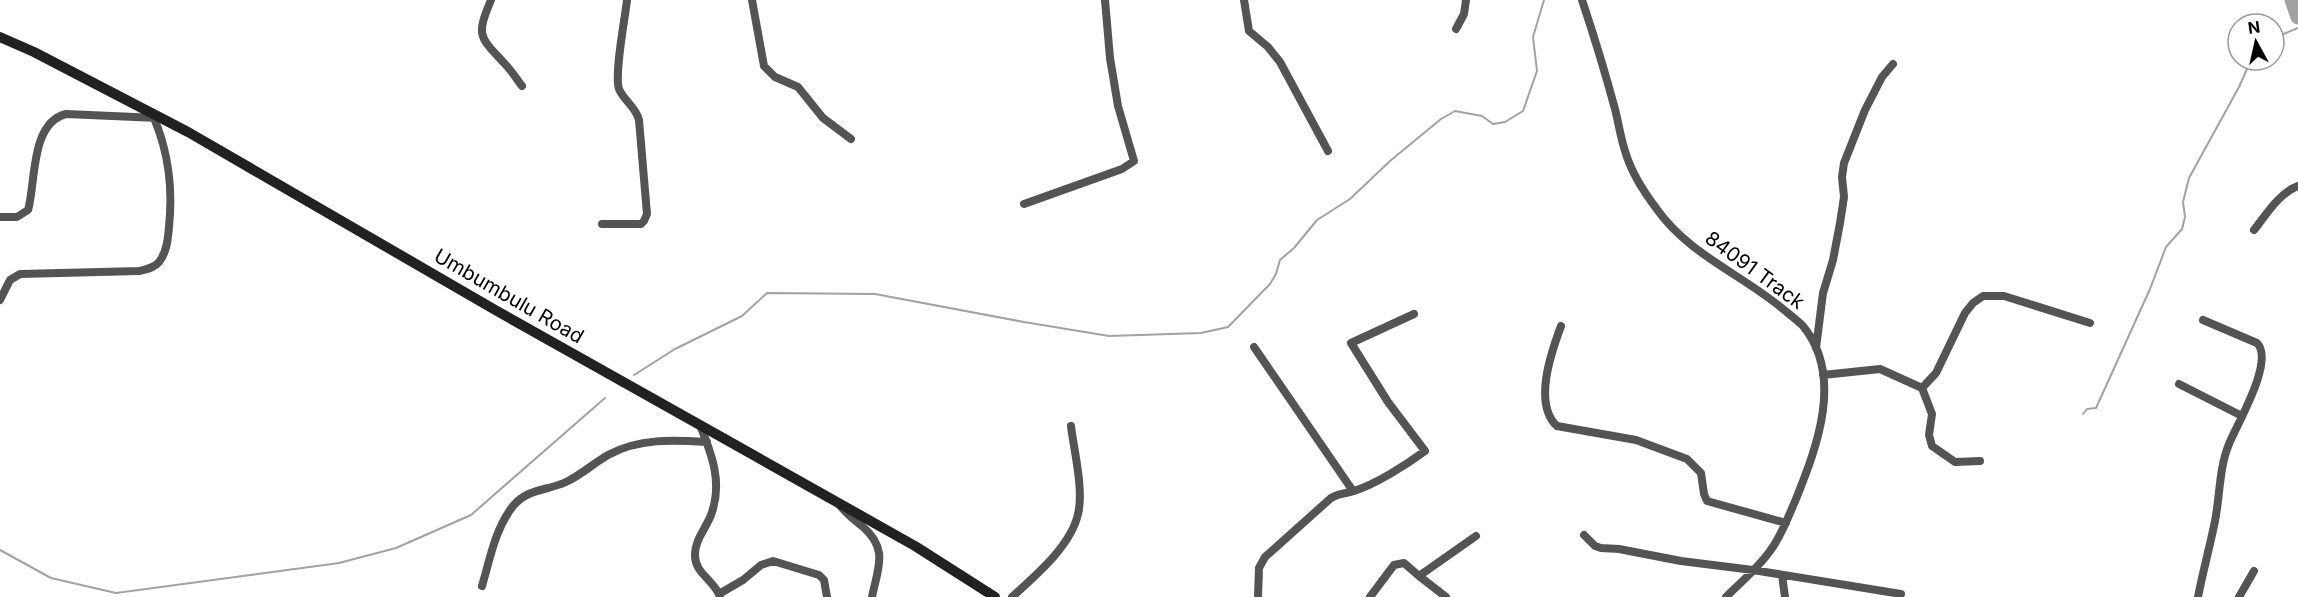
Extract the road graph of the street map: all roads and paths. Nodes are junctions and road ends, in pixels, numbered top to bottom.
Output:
1 (491, 0) edge
2 (627, 0) edge
3 (752, 0) edge
4 (1105, 0) edge
5 (1244, 0) edge
6 (1466, 0) edge
7 (1582, 0) edge
8 (1456, 29) dead end
9 (0, 37) edge
10 (1893, 64) dead end
11 (522, 86) dead end
12 (158, 118) junction
13 (851, 139) dead end
14 (1328, 151) dead end
15 (2298, 186) edge
16 (1024, 204) dead end
17 (0, 217) edge
18 (602, 224) dead end
19 (2253, 230) dead end
20 (0, 300) edge
21 (1414, 314) dead end
22 (2203, 320) dead end
23 (2090, 323) dead end
24 (1561, 326) dead end
25 (1254, 346) dead end
26 (1816, 348) junction
27 (1823, 375) junction
28 (2179, 384) dead end
29 (1922, 388) junction
30 (2242, 416) junction
31 (700, 425) junction
32 (1071, 426) dead end
33 (707, 441) junction
34 (1980, 461) dead end
35 (1353, 491) junction
36 (836, 501) junction
37 (1786, 523) junction
38 (1584, 534) dead end
39 (1476, 536) dead end
40 (1753, 570) junction
41 (2254, 571) dead end
42 (1782, 575) junction
43 (1419, 576) junction
44 (482, 586) dead end
45 (1901, 594) dead end
46 (719, 596) edge
47 (827, 597) edge
48 (872, 597) edge
49 (995, 597) edge
50 (1012, 597) edge
51 (1258, 597) edge
52 (1370, 597) edge
53 (1446, 597) edge
54 (1726, 597) edge
55 (1785, 597) edge
56 (2198, 597) edge
57 (2239, 597) edge

1 - 11 street
2 - 18 street
3 - 13 street
4 - 16 street
5 - 14 street
6 - 8 street
7 - 26 street, 84091 Track
9 - 12 main road, Umbumbulu Road
10 - 26 street
12 - 17 street
12 - 20 street
12 - 31 main road, Umbumbulu Road
15 - 19 street
21 - 35 street
22 - 30 street
23 - 29 street
24 - 37 street
25 - 35 street
26 - 27 street, 84091 Track
27 - 29 street
27 - 37 street, 84091 Track
28 - 30 street
29 - 34 street
30 - 56 street
31 - 33 street
31 - 36 main road, Umbumbulu Road
32 - 50 street
33 - 44 street
33 - 46 street
35 - 51 street
36 - 48 street
36 - 49 main road, Umbumbulu Road
37 - 40 street, 84091 Track
38 - 40 street
39 - 43 street
40 - 42 street
40 - 54 street, 84091 Track
41 - 57 street
42 - 45 street
42 - 55 street
43 - 52 street
43 - 53 street
46 - 47 street

